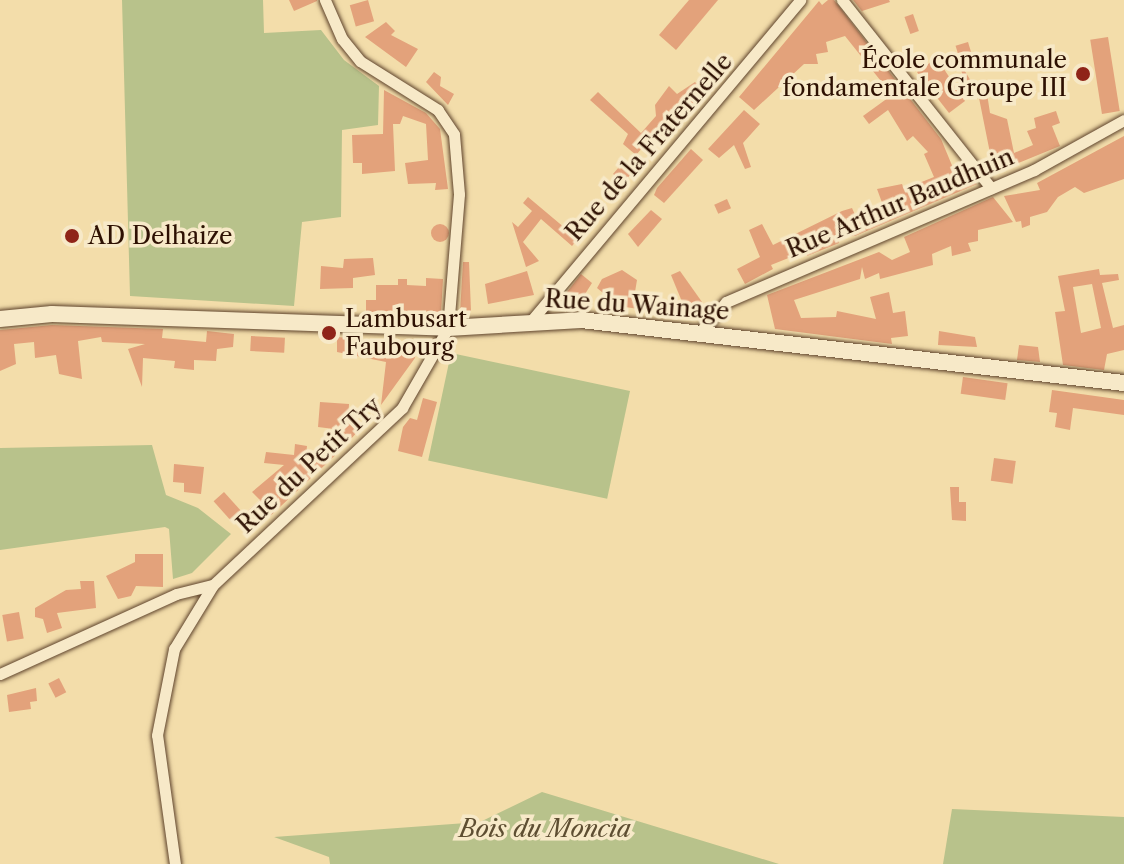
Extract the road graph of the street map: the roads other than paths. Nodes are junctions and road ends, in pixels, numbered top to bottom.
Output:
1 (325, 0) edge
2 (800, 0) edge
3 (842, 0) edge
4 (1124, 120) edge
5 (991, 188) junction
6 (0, 319) edge
7 (531, 321) junction
8 (448, 328) junction
9 (699, 333) junction
10 (1124, 383) edge
11 (213, 585) junction
12 (0, 674) edge
13 (175, 864) edge

1 - 8 street
2 - 7 street, Rue de la Fraternelle
3 - 5 street
4 - 5 street, Rue Arthur Baudhuin
5 - 9 street, Rue Arthur Baudhuin
6 - 8 main road, Rue du Wainage
7 - 8 main road, Rue du Wainage
7 - 9 main road, Rue du Wainage
8 - 11 street, Rue du Petit Try
9 - 10 main road, Rue du Wainage
11 - 12 street, Rue du Petit Try
11 - 13 street, Rue du Petit Try

